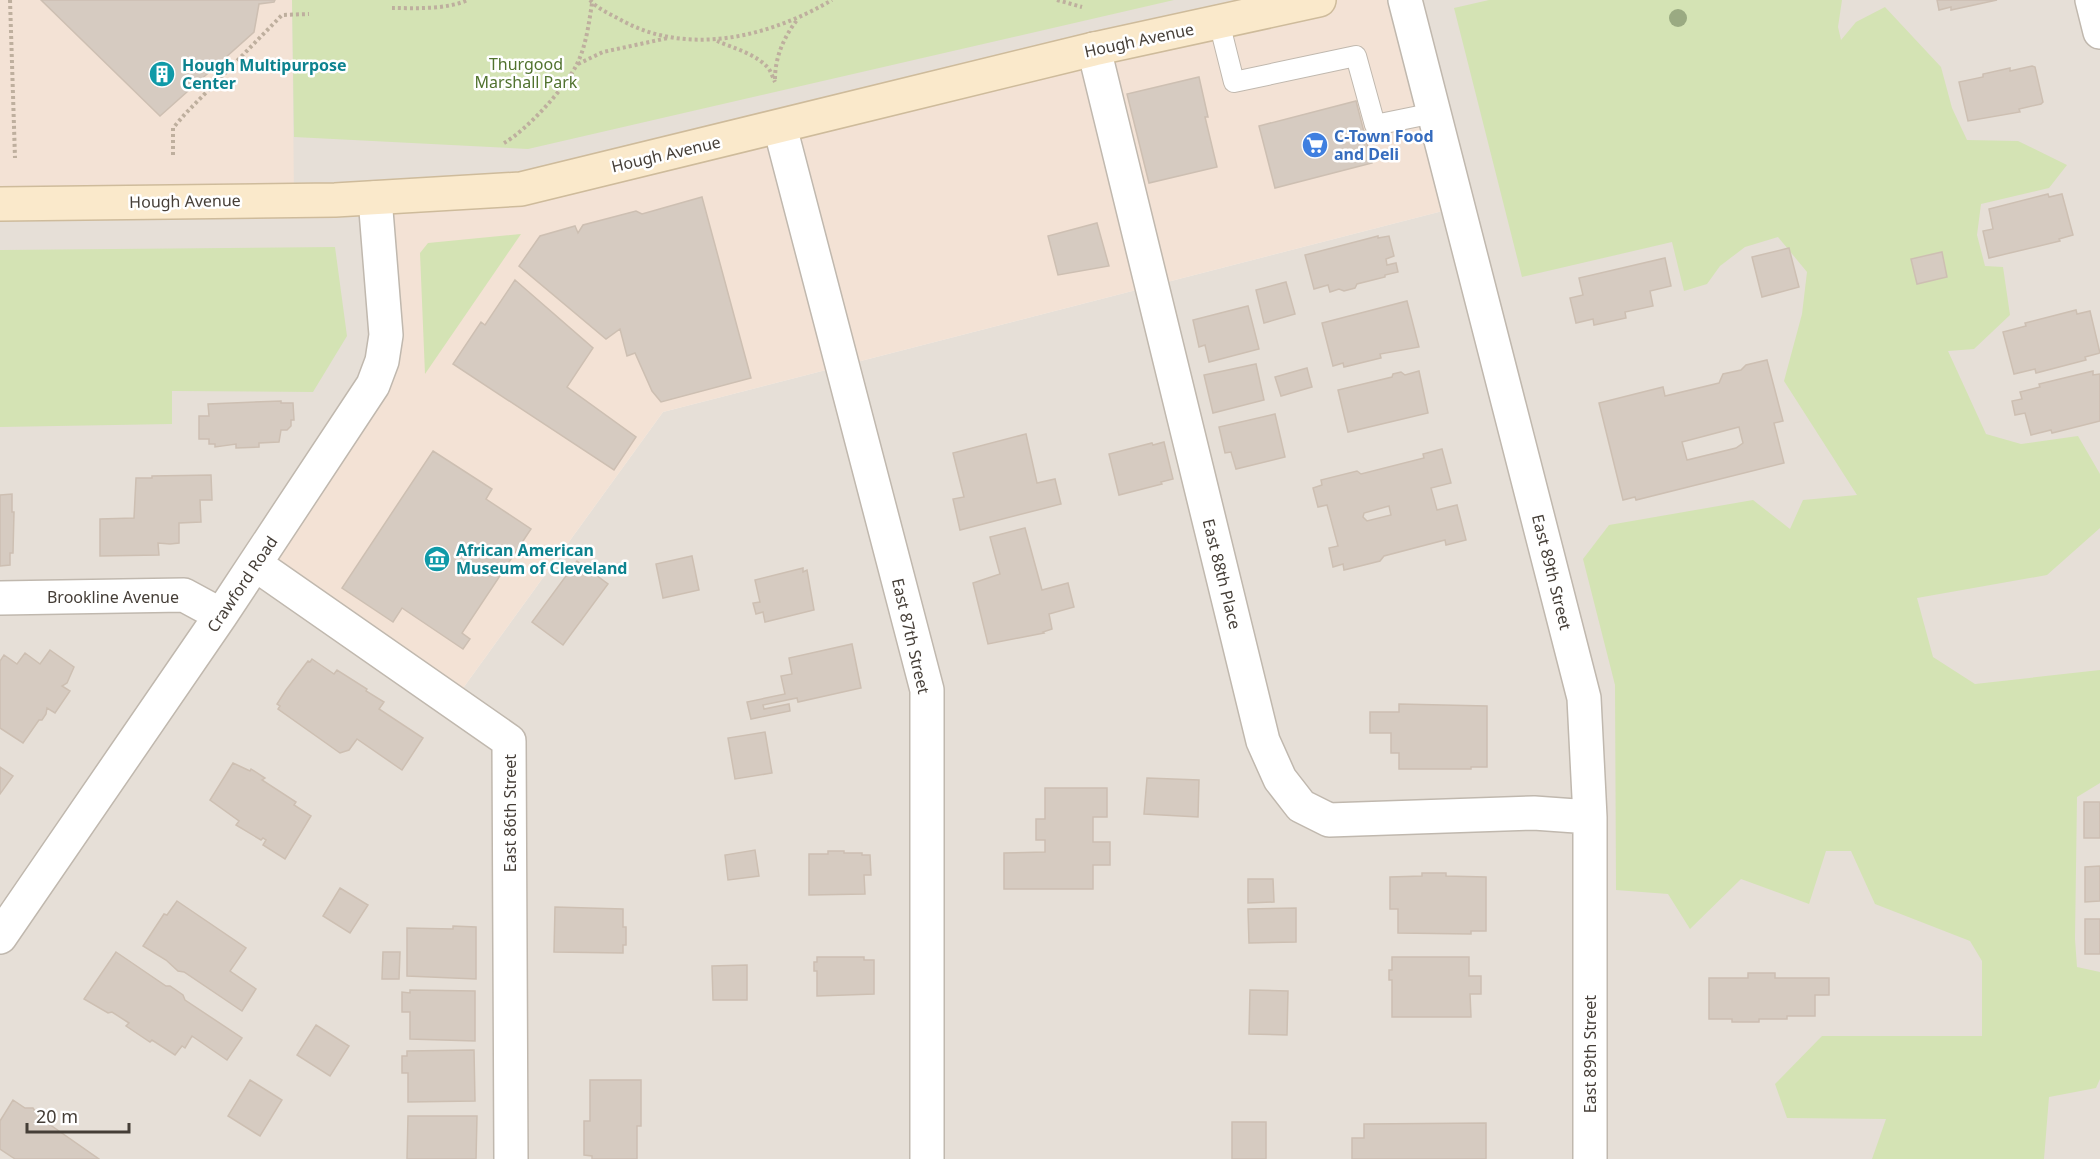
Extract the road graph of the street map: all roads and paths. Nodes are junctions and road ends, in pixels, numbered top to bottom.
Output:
1 (10, 0) edge
2 (468, 0) edge
3 (832, 0) edge
4 (1057, 0) edge
5 (1319, 0) edge
6 (1405, 0) edge
7 (2092, 0) edge
8 (591, 1) edge
9 (1082, 7) dead end
10 (392, 8) dead end
11 (309, 14) dead end
12 (797, 19) junction
13 (1219, 22) junction
14 (2100, 32) edge
15 (674, 37) junction
16 (715, 40) junction
17 (1094, 49) junction
18 (577, 64) junction
19 (1434, 113) junction
20 (780, 127) junction
21 (504, 143) dead end
22 (173, 155) dead end
23 (15, 158) dead end
24 (375, 198) junction
25 (0, 204) edge
26 (255, 564) junction
27 (0, 598) edge
28 (221, 615) junction
29 (1590, 817) junction
30 (0, 937) edge
31 (511, 1159) edge
32 (927, 1159) edge
33 (1590, 1159) edge

1 - 23 path
2 - 10 path
3 - 12 path
4 - 9 path
5 - 13 street, Hough Avenue
6 - 19 street, East 89th Street
7 - 14 street
8 - 15 path
8 - 18 path
11 - 22 path
12 - 16 path
12 - 16 path
13 - 17 street, Hough Avenue
13 - 19 lane
15 - 16 path
15 - 18 path
17 - 20 street, Hough Avenue
17 - 29 street, East 88th Place
18 - 21 path
19 - 29 street, East 89th Street
20 - 24 street, Hough Avenue
20 - 32 street, East 87th Street
24 - 25 street, Hough Avenue
24 - 26 street, Crawford Road
26 - 28 street, Crawford Road
26 - 31 street, East 86th Street
27 - 28 street, Brookline Avenue
28 - 30 street, Crawford Road
29 - 33 street, East 89th Street

